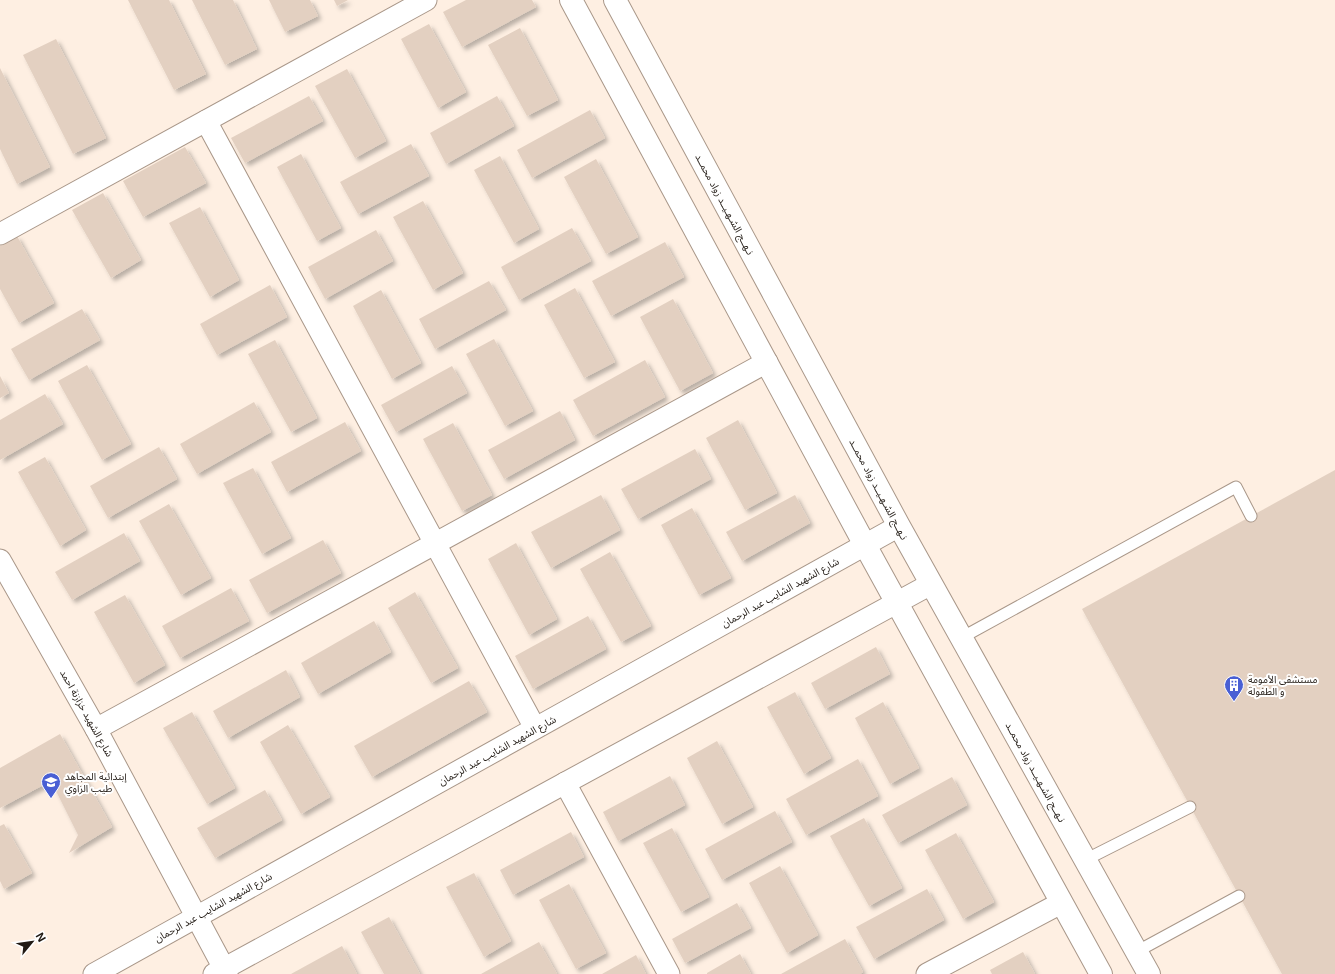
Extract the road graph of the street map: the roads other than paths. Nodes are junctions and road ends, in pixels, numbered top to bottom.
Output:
1 (426, 0) edge
2 (571, 0) edge
3 (615, 0) edge
4 (206, 121) junction
5 (0, 234) edge
6 (767, 362) junction
7 (1251, 516) dead end
8 (899, 526) junction
9 (435, 544) junction
10 (865, 545) junction
11 (0, 560) edge
12 (931, 584) junction
13 (897, 603) junction
14 (961, 638) junction
15 (535, 728) junction
16 (96, 729) junction
17 (565, 784) junction
18 (1190, 806) dead end
19 (1085, 860) junction
20 (1239, 896) dead end
21 (1061, 903) junction
22 (196, 917) junction
23 (1136, 952) junction
24 (222, 972) edge
25 (94, 974) edge
26 (669, 974) edge
27 (927, 974) edge
28 (1101, 974) edge
29 (1149, 974) edge

1 - 4 street
2 - 6 main road
3 - 8 main road, نـهــج الشـهـيــد زواد محمــد
4 - 5 street
4 - 9 street
6 - 9 street
6 - 10 main road
7 - 14 lane
8 - 10 street, شارع الشهيد الشايب عبد الرحمان
8 - 12 main road, نـهــج الشـهـيــد زواد محمــد
9 - 15 street
9 - 16 street
10 - 13 main road
10 - 15 street, شارع الشهيد الشايب عبد الرحمان
11 - 16 street, شارع الشهيد خزازنة احمد
12 - 13 street
12 - 14 main road, نـهــج الشـهـيــد زواد محمــد
13 - 17 street
13 - 21 main road
14 - 19 main road, نـهــج الشـهـيــد زواد محمــد
15 - 22 street, شارع الشهيد الشايب عبد الرحمان
16 - 22 street, شارع الشهيد خزازنة احمد
17 - 24 street
17 - 26 street
18 - 19 lane
19 - 23 main road, نـهــج الشـهـيــد زواد محمــد
20 - 23 lane
21 - 27 street
21 - 28 main road
22 - 24 street, شارع الشهيد خزازنة احمد
22 - 25 street, شارع الشهيد الشايب عبد الرحمان
23 - 29 main road, نـهــج الشـهـيــد زواد محمــد

